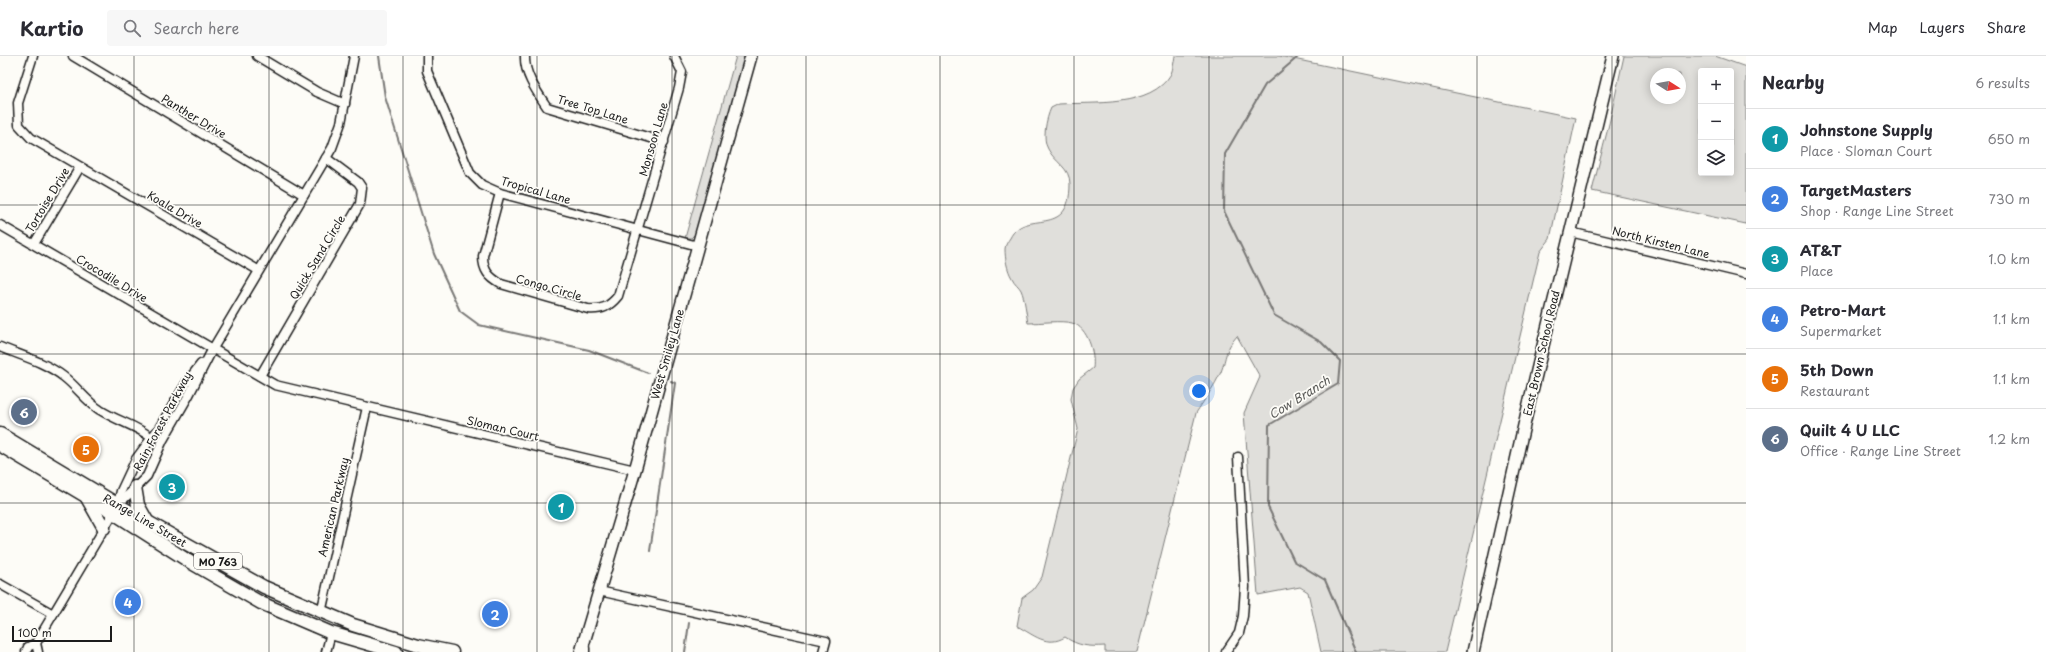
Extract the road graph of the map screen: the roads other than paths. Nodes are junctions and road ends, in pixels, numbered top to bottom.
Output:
1 (33, 56) edge
2 (73, 56) edge
3 (257, 56) edge
4 (354, 56) edge
5 (427, 56) edge
6 (525, 56) edge
7 (674, 56) edge
8 (751, 56) edge
9 (1613, 56) edge
10 (267, 59) edge
11 (345, 104) junction
12 (664, 142) junction
13 (326, 158) junction
14 (80, 167) junction
15 (500, 193) junction
16 (304, 195) junction
17 (0, 225) edge
18 (639, 230) junction
19 (1570, 232) junction
20 (34, 244) junction
21 (698, 246) junction
22 (258, 270) junction
23 (1746, 274) edge
24 (0, 346) edge
25 (212, 350) junction
26 (260, 376) junction
27 (367, 407) junction
28 (0, 434) edge
29 (152, 438) junction
30 (0, 445) edge
31 (1238, 458) dead end
32 (635, 470) junction
33 (135, 487) junction
34 (87, 497) junction
35 (116, 509) junction
36 (147, 521) junction
37 (104, 528) junction
38 (0, 584) edge
39 (599, 592) junction
40 (257, 601) junction
41 (321, 613) junction
42 (53, 614) junction
43 (331, 633) junction
44 (390, 637) junction
45 (36, 643) junction
46 (582, 651) edge
47 (26, 652) edge
48 (38, 652) edge
49 (326, 652) edge
50 (396, 652) edge
51 (452, 652) edge
52 (823, 652) edge
53 (1226, 652) edge
54 (1473, 652) edge

1 - 14 street, Koala Drive
2 - 16 street, Panther Drive
3 - 10 street
4 - 11 street, Rain Forest Parkway
5 - 15 street, Tropical Lane
6 - 12 street, Tree Top Lane
7 - 12 street, Monsoon Lane
8 - 21 street, West Smiley Lane
9 - 19 street, East Brown School Road
10 - 11 street
11 - 13 street, Rain Forest Parkway
12 - 18 street, Monsoon Lane
13 - 16 street, Rain Forest Parkway
13 - 26 street, Quick Sand Circle
14 - 20 street, Tortoise Drive
14 - 22 street, Koala Drive
15 - 18 street, Tropical Lane
15 - 18 street, Congo Circle
16 - 22 street, Rain Forest Parkway
17 - 20 street, Crocodile Drive
18 - 21 street, Tropical Lane
19 - 23 street, North Kirsten Lane
19 - 54 street, East Brown School Road
20 - 25 street, Crocodile Drive
21 - 32 street, West Smiley Lane
22 - 25 street, Rain Forest Parkway
24 - 29 street
25 - 26 street, Crocodile Drive
25 - 29 street, Rain Forest Parkway
25 - 33 street, Rain Forest Parkway
26 - 27 street, Sloman Court
27 - 32 street, Sloman Court
27 - 41 street, American Parkway
28 - 35 main road, Range Line Street / MO 763
29 - 35 street, Rain Forest Parkway
30 - 34 main road, Range Line Street / MO 763
31 - 53 street
32 - 39 street, West Smiley Lane
33 - 35 street, Rain Forest Parkway
33 - 36 main road
34 - 35 main road, Range Line Street / MO 763
34 - 37 main road
35 - 36 main road, Range Line Street / MO 763
35 - 37 street
35 - 40 main road, Range Line Street / MO 763
36 - 41 main road, Range Line Street / MO 763
37 - 42 street
38 - 42 street
39 - 46 street, West Smiley Lane
39 - 52 street
40 - 41 main road
40 - 43 main road, Range Line Street / MO 763
41 - 44 main road, Range Line Street / MO 763
42 - 45 street
43 - 44 main road
43 - 49 street
43 - 50 main road, Range Line Street / MO 763
44 - 51 main road, Range Line Street / MO 763
45 - 47 street
45 - 48 street

